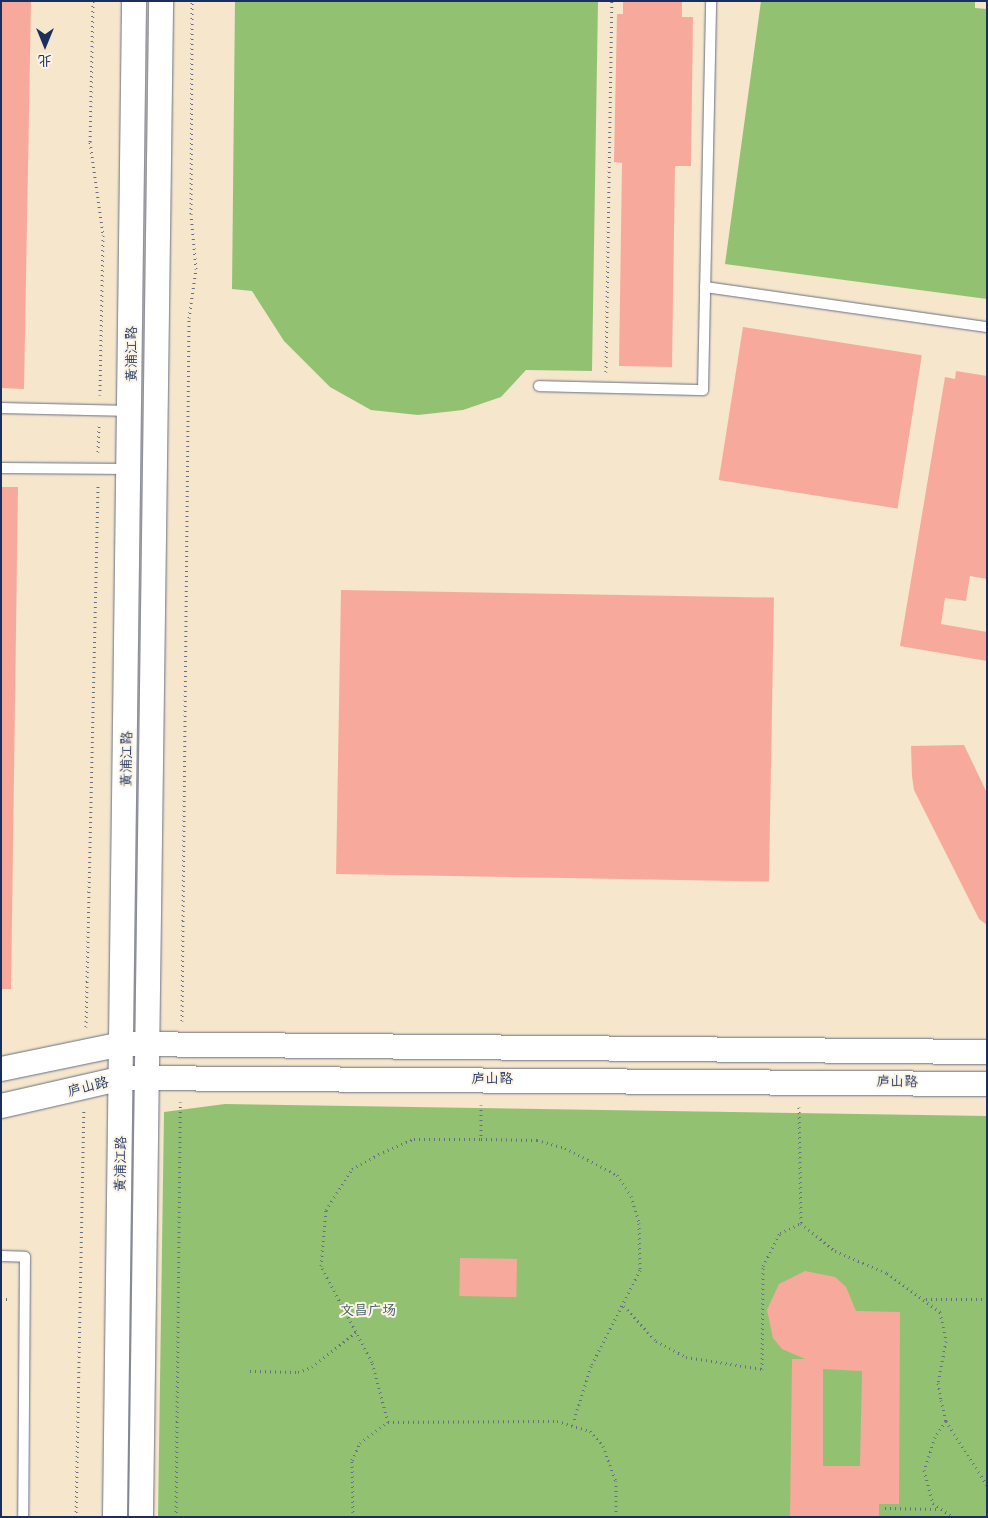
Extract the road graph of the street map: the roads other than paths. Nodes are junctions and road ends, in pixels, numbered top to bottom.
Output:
1 (134, 1) edge
2 (161, 1) edge
3 (710, 1) edge
4 (705, 287) junction
5 (987, 327) edge
6 (540, 386) dead end
7 (1, 408) edge
8 (132, 411) junction
9 (1, 468) edge
10 (131, 469) junction
11 (122, 1044) junction
12 (148, 1044) junction
13 (987, 1052) edge
14 (1, 1069) edge
15 (122, 1078) junction
16 (147, 1079) junction
17 (987, 1084) edge
18 (1, 1106) edge
19 (1, 1256) edge
20 (22, 1517) edge
21 (115, 1517) edge
22 (142, 1517) edge

1 - 8 street, 黄浦江路
2 - 12 street, 黄浦江路
3 - 4 lane
4 - 5 lane
4 - 6 lane
7 - 8 lane
8 - 10 street, 黄浦江路
9 - 10 lane
10 - 11 street, 黄浦江路
11 - 12 street
11 - 14 street
11 - 15 street, 黄浦江路
12 - 13 street
12 - 16 street, 黄浦江路
15 - 16 street, 庐山路
15 - 18 street, 庐山路
15 - 21 street, 黄浦江路
16 - 17 street, 庐山路
16 - 22 street, 黄浦江路
19 - 20 lane

